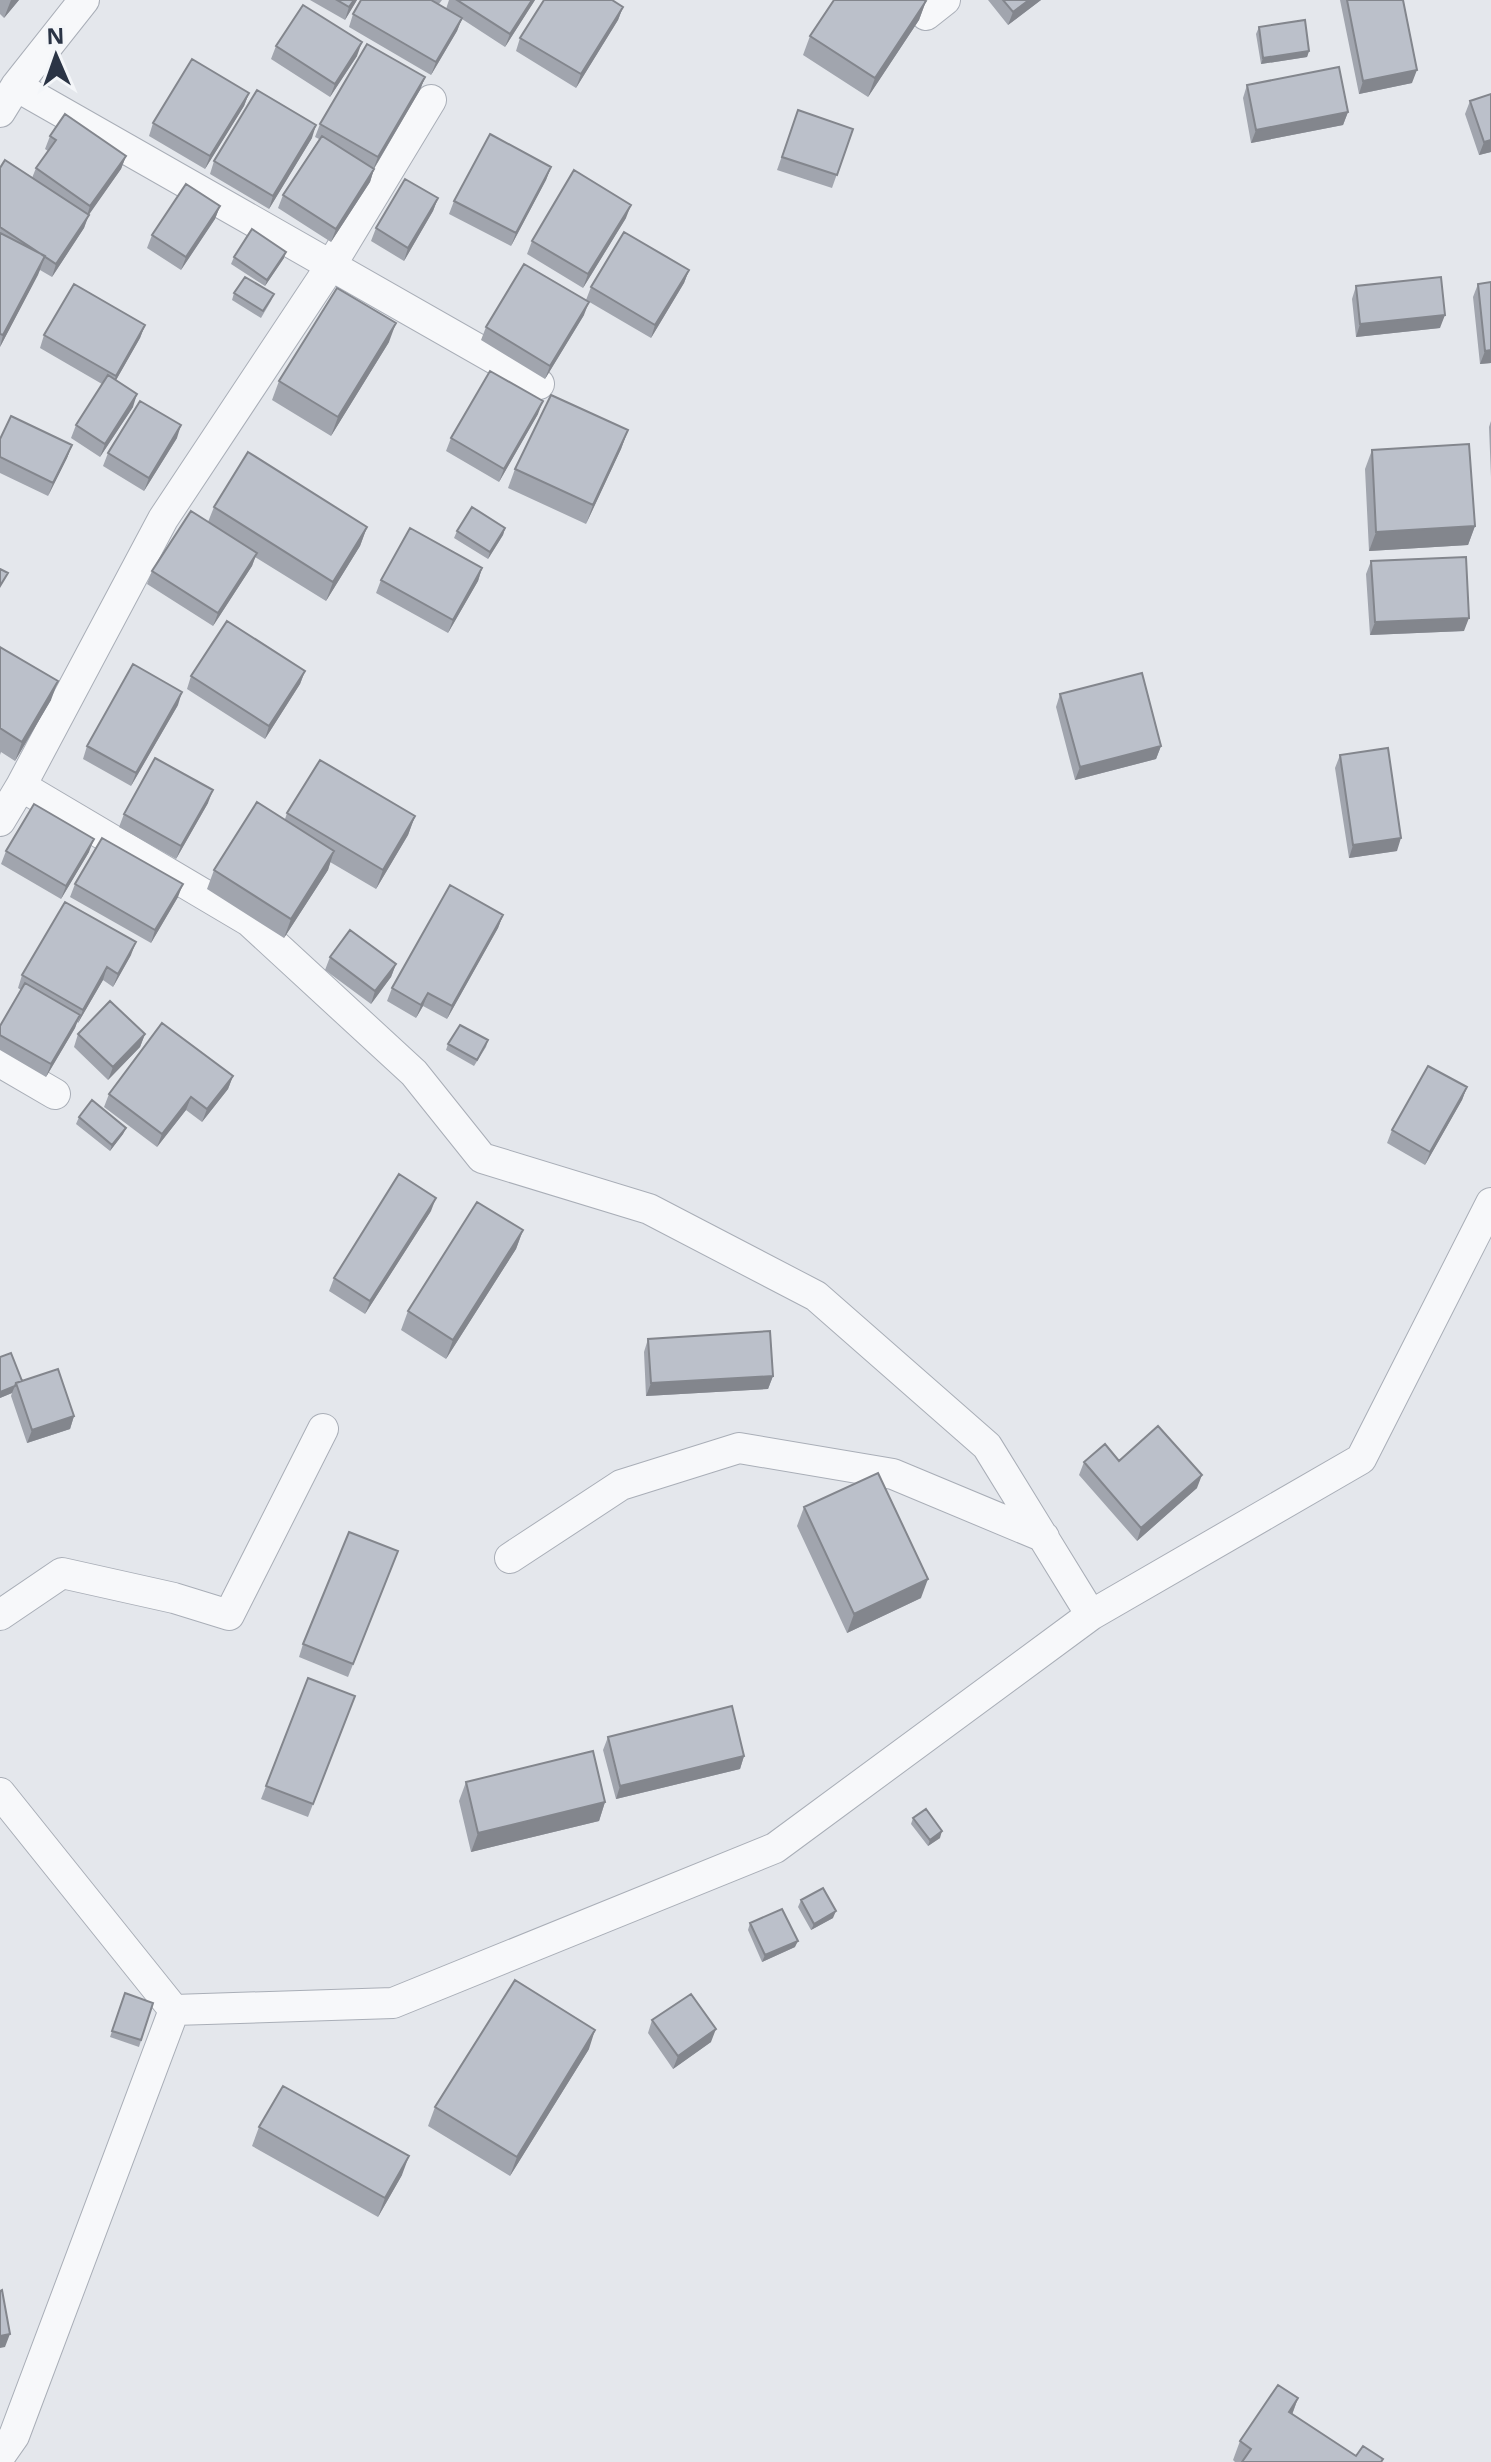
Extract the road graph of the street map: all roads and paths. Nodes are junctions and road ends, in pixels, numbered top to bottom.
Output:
1 (84, 0) edge
2 (913, 0) edge
3 (945, 0) edge
4 (16, 86) junction
5 (431, 100) dead end
6 (0, 112) edge
7 (330, 267) junction
8 (539, 384) dead end
9 (21, 786) junction
10 (0, 821) edge
11 (0, 1062) edge
12 (55, 1094) dead end
13 (1491, 1203) edge
14 (323, 1429) dead end
15 (1044, 1537) junction
16 (510, 1558) dead end
17 (0, 1615) edge
18 (1091, 1615) junction
19 (0, 1793) edge
20 (174, 2010) junction
21 (0, 2456) edge

1 - 4 street
2 - 3 street
4 - 6 street
4 - 7 street
5 - 7 street
7 - 8 street
7 - 9 street
9 - 10 street
9 - 15 street
11 - 12 street
13 - 18 street
14 - 17 street
15 - 16 street
15 - 18 street
18 - 20 street
19 - 20 street
20 - 21 street

